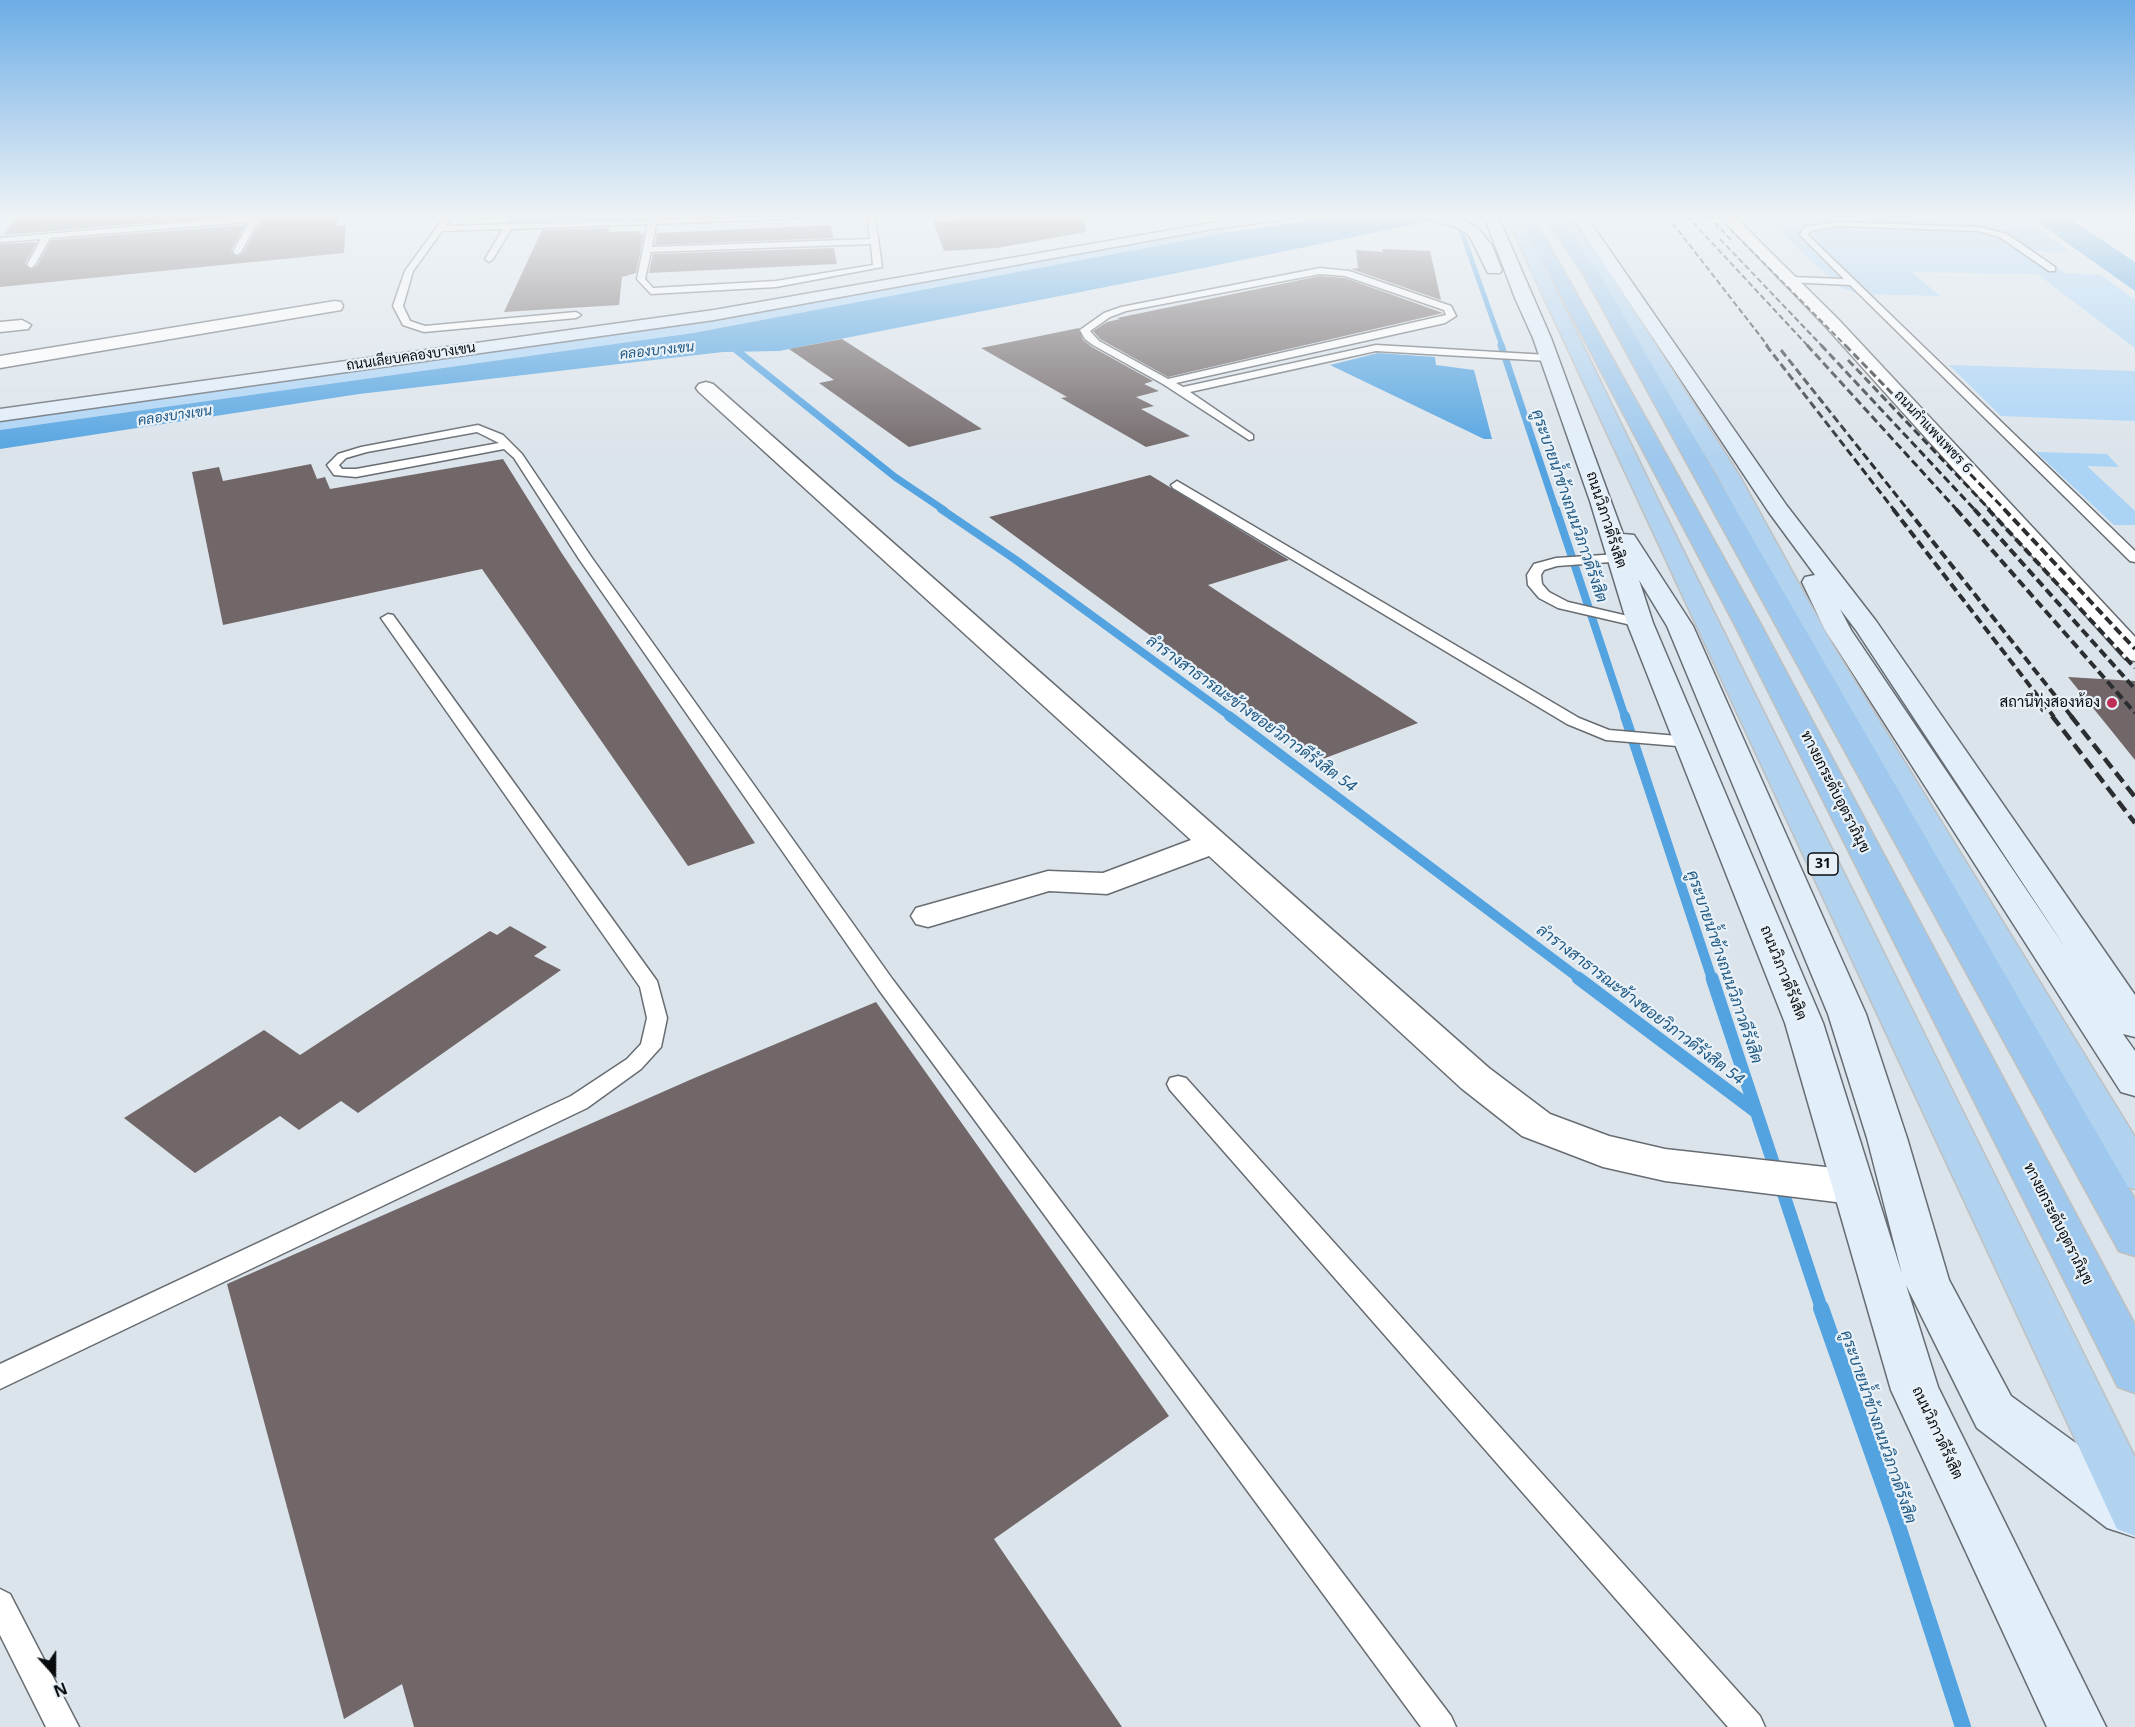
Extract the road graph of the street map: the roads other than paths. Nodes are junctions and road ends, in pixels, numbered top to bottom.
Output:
1 (401, 297) edge
2 (772, 297) edge
3 (816, 297) edge
4 (1186, 297) edge
5 (1415, 297) edge
6 (1533, 297) edge
7 (1533, 297) edge
8 (1536, 297) edge
9 (1570, 297) edge
10 (1604, 297) edge
11 (1616, 297) edge
12 (1630, 297) edge
13 (1635, 297) edge
14 (1806, 297) edge
15 (1868, 297) edge
16 (335, 306) dead end
17 (1645, 311) junction
18 (576, 315) dead end
19 (22, 325) dead end
20 (0, 327) edge
21 (1446, 331) junction
22 (1545, 348) junction
23 (1448, 352) junction
24 (0, 362) edge
25 (1167, 382) junction
26 (706, 388) dead end
27 (1182, 391) junction
28 (0, 406) edge
29 (0, 415) edge
30 (1250, 437) dead end
31 (507, 445) junction
32 (1177, 485) dead end
33 (1601, 501) junction
34 (1779, 511) junction
35 (1619, 558) junction
36 (2135, 558) edge
37 (388, 618) dead end
38 (1640, 623) junction
39 (2135, 653) edge
40 (1689, 742) junction
41 (1214, 843) junction
42 (928, 916) dead end
43 (2135, 1024) edge
44 (2135, 1082) edge
45 (1178, 1084) dead end
46 (2135, 1173) edge
47 (1852, 1187) junction
48 (2135, 1238) edge
49 (2135, 1372) edge
50 (0, 1377) edge
51 (2135, 1511) edge
52 (0, 1604) edge
53 (63, 1727) edge
54 (1440, 1727) edge
55 (1749, 1727) edge
56 (2077, 1727) edge

1 - 18 lane
2 - 28 main road, ถนนเลียบคลองบางเขน
3 - 29 main road, ถนนเลียบคลองบางเขน
4 - 25 lane
5 - 21 lane
6 - 22 main road, ถนนวิภาวดีรังสิต / 31
7 - 22 highway
8 - 51 highway, ถนนวิภาวดีรังสิต / 31
9 - 49 highway, ทางยกระดับอุตราภิมุข
10 - 48 highway
11 - 46 highway
12 - 17 highway
13 - 17 main road
14 - 39 street, ถนนกำแพงเพชร 6
15 - 36 lane
16 - 24 street
17 - 34 main road
19 - 20 street
21 - 23 lane
21 - 25 lane
22 - 23 lane
22 - 33 main road, ถนนวิภาวดีรังสิต / 31
23 - 27 lane
25 - 27 lane
26 - 41 street
27 - 30 lane
31 - 31 lane
31 - 54 lane
32 - 40 lane
33 - 35 main road, ถนนวิภาวดีรังสิต / 31
33 - 51 main road
34 - 43 main road
34 - 44 main road
35 - 38 main road, ถนนวิภาวดีรังสิต / 31
35 - 38 lane
37 - 50 lane
38 - 40 main road, ถนนวิภาวดีรังสิต / 31
40 - 47 main road, ถนนวิภาวดีรังสิต / 31
41 - 42 street
41 - 47 street
45 - 55 lane
47 - 56 main road, ถนนวิภาวดีรังสิต / 31
52 - 53 lane

